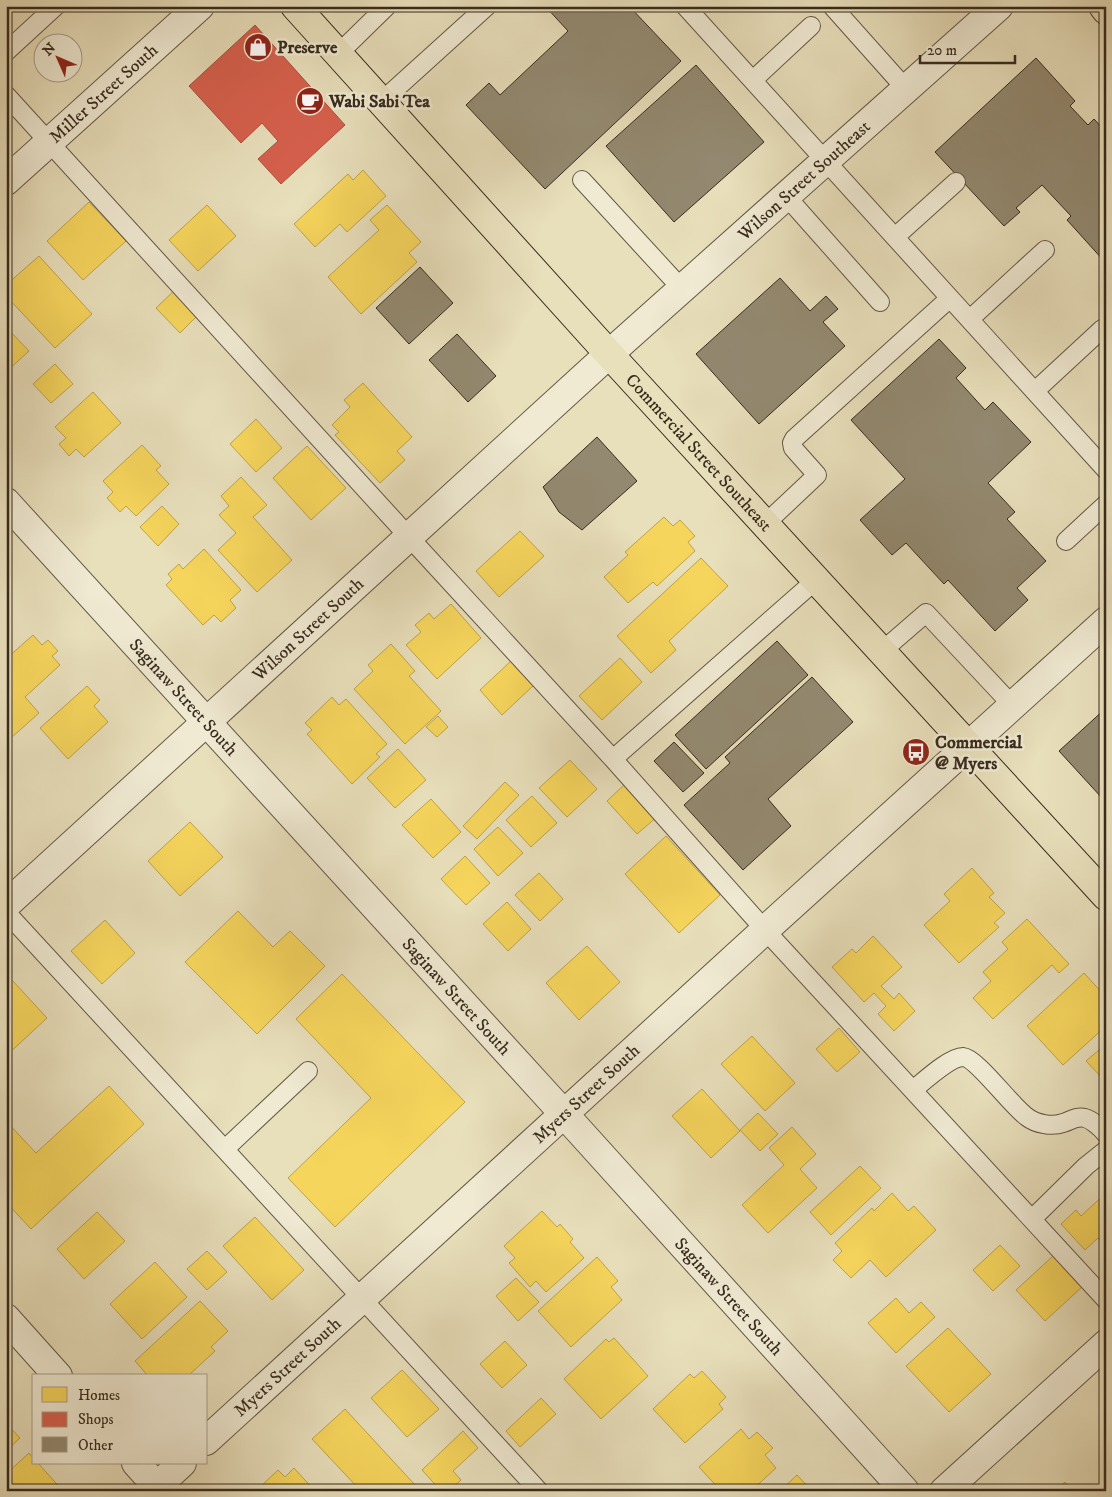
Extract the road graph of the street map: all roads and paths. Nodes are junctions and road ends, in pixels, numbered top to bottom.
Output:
1 (56, 6) edge
2 (200, 6) edge
3 (295, 6) edge
4 (387, 6) edge
5 (487, 6) edge
6 (685, 6) edge
7 (832, 6) edge
8 (999, 6) edge
9 (1103, 6) edge
10 (1106, 10) edge
11 (811, 26) dead end
12 (6, 52) edge
13 (338, 54) junction
14 (753, 80) junction
15 (906, 89) junction
16 (6, 95) edge
17 (382, 102) junction
18 (49, 142) junction
19 (826, 160) junction
20 (582, 180) dead end
21 (6, 181) edge
22 (956, 182) dead end
23 (786, 196) junction
24 (895, 236) junction
25 (1045, 250) dead end
26 (682, 288) junction
27 (950, 298) junction
28 (880, 302) dead end
29 (970, 319) junction
30 (1102, 329) dead end
31 (609, 354) junction
32 (1035, 391) junction
33 (1106, 470) edge
34 (6, 502) edge
35 (1106, 504) edge
36 (765, 524) junction
37 (409, 538) junction
38 (1066, 541) dead end
39 (816, 580) junction
40 (1106, 622) edge
41 (881, 652) junction
42 (1013, 706) junction
43 (207, 722) junction
44 (968, 747) junction
45 (613, 759) junction
46 (1106, 896) edge
47 (6, 905) edge
48 (6, 912) edge
49 (765, 930) junction
50 (308, 1071) dead end
51 (913, 1090) junction
52 (564, 1114) junction
53 (1106, 1134) edge
54 (225, 1149) junction
55 (1106, 1150) edge
56 (1032, 1219) junction
57 (362, 1298) junction
58 (1106, 1300) edge
59 (6, 1318) edge
60 (1106, 1344) edge
61 (56, 1374) edge
62 (208, 1439) edge
63 (137, 1464) edge
64 (181, 1464) edge
65 (157, 1489) edge
66 (539, 1491) edge
67 (905, 1491) edge
68 (944, 1491) edge

1 - 12 lane
2 - 18 street, Miller Street South
3 - 13 main road, Commercial Street Southeast
4 - 13 lane
5 - 17 lane
6 - 14 lane
7 - 15 lane
8 - 15 street, Wilson Street Southeast
9 - 10 main road
11 - 14 lane
13 - 17 main road, Commercial Street Southeast
14 - 19 lane
15 - 19 street, Wilson Street Southeast
16 - 18 lane
17 - 31 main road, Commercial Street Southeast
18 - 21 street, Miller Street South
18 - 37 lane
19 - 23 street, Wilson Street Southeast
19 - 24 lane
20 - 26 lane
22 - 24 lane
23 - 26 street, Wilson Street Southeast
23 - 28 lane
24 - 27 lane
25 - 29 lane
26 - 31 street, Wilson Street Southeast
27 - 29 lane
27 - 36 lane
29 - 32 lane
30 - 32 lane
31 - 36 main road, Commercial Street Southeast
31 - 37 street, Wilson Street South
32 - 33 lane
34 - 43 street, Saginaw Street South
35 - 38 lane
36 - 39 main road, Commercial Street Southeast
37 - 43 street, Wilson Street South
37 - 45 lane
39 - 41 main road, Commercial Street Southeast
39 - 45 lane
40 - 42 street, Myers Street South
41 - 42 lane
41 - 44 main road, Commercial Street Southeast
42 - 44 street, Myers Street South
43 - 47 street, Wilson Street South
43 - 52 street, Saginaw Street South
44 - 46 main road, Commercial Street Southeast
44 - 49 street, Myers Street South
45 - 49 lane
48 - 54 lane
49 - 51 lane
49 - 52 street, Myers Street South
50 - 54 lane
51 - 53 lane
51 - 56 lane
52 - 57 street, Myers Street South
52 - 67 street, Saginaw Street South
54 - 57 lane
55 - 56 lane
56 - 58 lane
57 - 62 street, Myers Street South
57 - 66 lane
59 - 61 street
60 - 68 street
63 - 65 street
64 - 65 street

